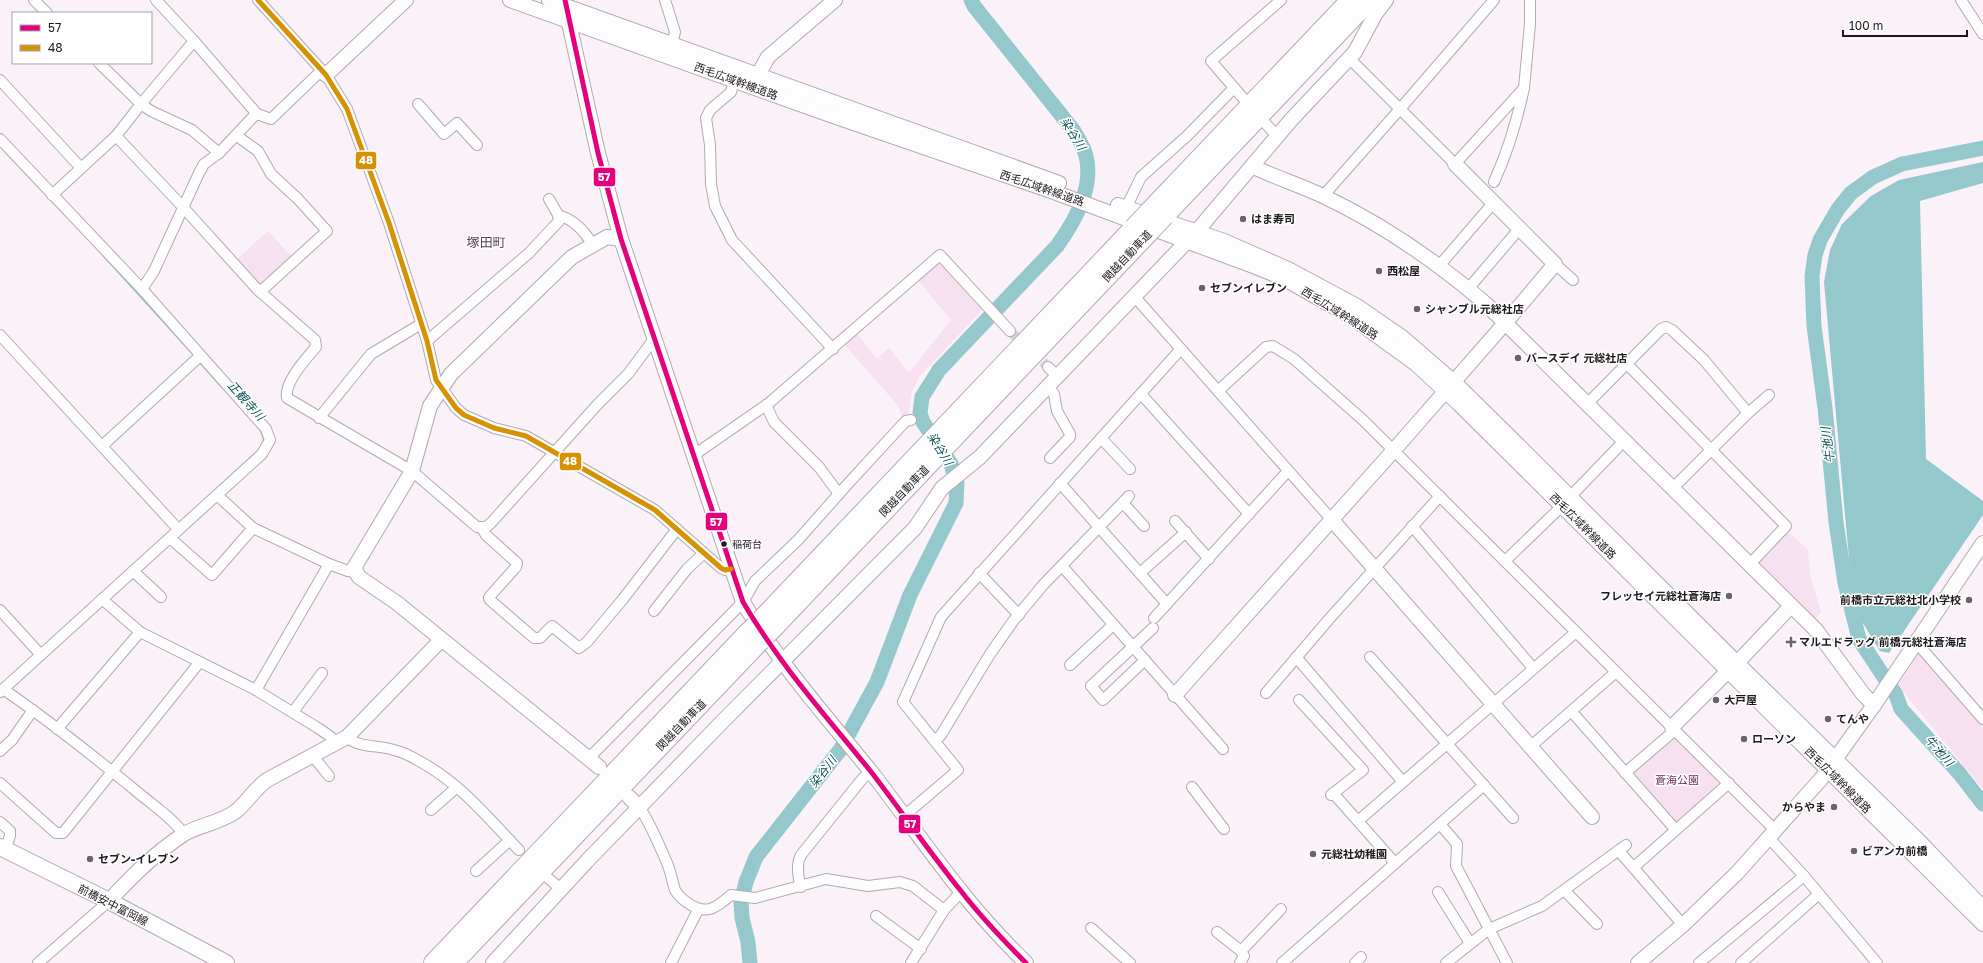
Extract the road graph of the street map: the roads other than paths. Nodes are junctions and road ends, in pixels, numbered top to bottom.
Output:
1 (34, 0) edge
2 (156, 0) edge
3 (258, 0) edge
4 (510, 0) edge
5 (549, 0) edge
6 (665, 0) edge
7 (835, 0) edge
8 (1281, 0) edge
9 (1350, 0) edge
10 (1370, 0) edge
11 (1386, 0) edge
12 (1494, 0) edge
13 (1530, 0) edge
14 (1961, 0) edge
15 (403, 1) edge
16 (565, 3) edge
17 (46, 12) edge
18 (1341, 20) junction
19 (568, 21) junction
20 (1983, 34) edge
21 (194, 41) junction
22 (672, 44) junction
23 (1349, 58) junction
24 (100, 64) edge
25 (324, 72) junction
26 (758, 75) junction
27 (0, 80) edge
28 (734, 81) junction
29 (1234, 88) junction
30 (1524, 88) junction
31 (1243, 98) dead end
32 (141, 104) junction
33 (418, 104) dead end
34 (1400, 109) junction
35 (258, 114) junction
36 (1265, 123) dead end
37 (116, 136) junction
38 (237, 136) junction
39 (1277, 136) junction
40 (1, 141) edge
41 (477, 145) dead end
42 (219, 153) junction
43 (1455, 164) junction
44 (1253, 165) junction
45 (81, 168) junction
46 (1494, 182) dead end
47 (1072, 193) junction
48 (52, 195) junction
49 (1322, 196) junction
50 (549, 199) dead end
51 (1095, 202) junction
52 (1494, 202) junction
53 (182, 206) junction
54 (1126, 208) junction
55 (558, 216) junction
56 (1520, 228) junction
57 (1192, 236) junction
58 (621, 239) junction
59 (592, 244) junction
60 (1555, 264) junction
61 (1439, 266) junction
62 (1573, 280) dead end
63 (142, 289) junction
64 (1468, 289) junction
65 (260, 292) junction
66 (1135, 297) junction
67 (1506, 322) junction
68 (421, 324) junction
69 (1010, 330) tunnel mouth
70 (0, 335) edge
71 (654, 339) junction
72 (427, 341) junction
73 (833, 349) junction
74 (1182, 350) junction
75 (200, 356) junction
76 (1627, 364) junction
77 (1051, 377) junction
78 (1450, 386) junction
79 (441, 388) junction
80 (1218, 391) junction
81 (1141, 394) junction
82 (1769, 396) dead end
83 (1588, 403) junction
84 (766, 405) junction
85 (1748, 413) junction
86 (319, 418) junction
87 (911, 420) dead end
88 (1101, 438) junction
89 (1625, 440) junction
90 (102, 446) junction
91 (1712, 449) junction
92 (1394, 450) junction
93 (555, 452) junction
94 (694, 455) junction
95 (1050, 458) dead end
96 (1130, 469) dead end
97 (412, 471) junction
98 (1288, 471) junction
99 (1060, 483) junction
100 (1674, 488) junction
101 (839, 494) junction
102 (217, 495) junction
103 (1440, 496) junction
104 (1566, 502) junction
105 (1249, 514) junction
106 (1332, 520) junction
107 (1175, 521) dead end
108 (1144, 526) dead end
109 (1412, 526) junction
110 (1100, 527) junction
111 (253, 528) junction
112 (482, 528) junction
113 (178, 529) junction
114 (677, 529) junction
115 (1186, 532) junction
116 (170, 538) junction
117 (1983, 543) edge
118 (704, 554) junction
119 (1209, 559) junction
120 (1505, 561) junction
121 (329, 564) junction
122 (1750, 564) junction
123 (1062, 566) junction
124 (731, 568) junction
125 (1374, 569) junction
126 (133, 571) junction
127 (355, 572) junction
128 (979, 573) junction
129 (1140, 573) junction
130 (161, 597) dead end
131 (102, 599) junction
132 (743, 602) junction
133 (1167, 604) junction
134 (1791, 606) junction
135 (0, 610) edge
136 (654, 611) dead end
137 (1019, 615) junction
138 (1113, 625) junction
139 (140, 632) junction
140 (1576, 632) junction
141 (441, 640) junction
142 (751, 640) junction
143 (1916, 642) junction
144 (1132, 647) junction
145 (41, 655) junction
146 (1296, 657) junction
147 (1370, 657) dead end
148 (1145, 660) junction
149 (782, 662) junction
150 (199, 663) junction
151 (1070, 665) dead end
152 (1733, 667) junction
153 (1533, 668) junction
154 (1616, 672) junction
155 (322, 673) dead end
156 (256, 690) junction
157 (1, 691) edge
158 (1266, 693) dead end
159 (1176, 695) junction
160 (1299, 700) dead end
161 (1492, 704) junction
162 (1874, 705) junction
163 (33, 710) junction
164 (293, 712) junction
165 (1572, 712) junction
166 (1983, 719) edge
167 (1673, 728) junction
168 (57, 729) junction
169 (341, 740) junction
170 (935, 741) junction
171 (1447, 743) junction
172 (1530, 747) junction
173 (1223, 750) dead end
174 (0, 751) edge
175 (312, 755) junction
176 (594, 763) joint
177 (1832, 765) junction
178 (112, 771) junction
179 (870, 772) junction
180 (1626, 773) junction
181 (329, 776) dead end
182 (1403, 782) junction
183 (0, 783) edge
184 (1729, 783) junction
185 (1484, 785) junction
186 (457, 787) junction
187 (1192, 787) dead end
188 (629, 797) dead end
189 (640, 808) junction
190 (431, 810) dead end
191 (904, 816) junction
192 (1592, 816) dead end
193 (1514, 818) dead end
194 (1358, 821) junction
195 (0, 822) edge
196 (1440, 824) junction
197 (1224, 829) dead end
198 (1675, 829) junction
199 (184, 835) junction
200 (1772, 835) junction
201 (510, 840) junction
202 (3, 849) edge
203 (519, 850) dead end
204 (1395, 863) junction
205 (1634, 867) junction
206 (476, 871) dead end
207 (1804, 876) junction
208 (549, 879) dead end
209 (801, 886) junction
210 (561, 889) junction
211 (1565, 891) junction
212 (961, 892) junction
213 (1438, 892) dead end
214 (1819, 894) junction
215 (109, 901) junction
216 (1983, 908) edge
217 (1280, 909) dead end
218 (698, 910) junction
219 (944, 910) junction
220 (876, 916) dead end
221 (1597, 924) dead end
222 (1983, 924) edge
223 (1683, 925) junction
224 (1091, 928) dead end
225 (1489, 929) junction
226 (1217, 932) dead end
227 (1470, 943) junction
228 (921, 949) junction
229 (1241, 951) junction
230 (38, 963) edge
231 (226, 963) edge
232 (434, 963) edge
233 (454, 963) edge
234 (493, 963) edge
235 (671, 963) edge
236 (911, 963) edge
237 (1026, 963) edge
238 (1130, 963) edge
239 (1240, 963) edge
240 (1282, 963) edge
241 (1446, 963) edge
242 (1507, 963) edge
243 (1638, 963) edge
244 (1699, 963) edge
245 (1741, 963) edge
246 (1877, 963) edge

1 - 17 street
2 - 21 street
3 - 25 street
4 - 19 street, 西毛広域幹線道路
5 - 16 street, 西毛広域幹線道路
6 - 22 street
7 - 26 street
8 - 29 street
9 - 18 highway, 関越自動車道
10 - 18 highway, 関越自動車道
11 - 23 street
12 - 34 street
13 - 30 street
14 - 20 street
15 - 25 street
16 - 19 street
16 - 22 street, 西毛広域幹線道路
18 - 142 highway, 関越自動車道, bridge
19 - 28 street, 西毛広域幹線道路
19 - 58 street
21 - 32 street
21 - 35 street
22 - 26 street, 西毛広域幹線道路
23 - 34 street
23 - 39 street
24 - 32 street
25 - 35 street
25 - 68 street
26 - 47 street, 西毛広域幹線道路
27 - 45 street
28 - 47 street, 西毛広域幹線道路
28 - 73 street
29 - 31 street
29 - 54 street
30 - 43 street
30 - 46 street
32 - 37 street
32 - 42 street
33 - 41 street
34 - 43 street
34 - 49 street
35 - 38 street
36 - 39 street
37 - 45 street
37 - 53 street
38 - 42 street
38 - 65 street
39 - 44 street
40 - 48 street
42 - 53 street
43 - 52 street
44 - 49 street
44 - 57 street
45 - 48 street
47 - 51 street, 西毛広域幹線道路
48 - 63 street
49 - 61 street
50 - 55 street
51 - 54 street, 西毛広域幹線道路
51 - 57 street, 西毛広域幹線道路
52 - 56 street
52 - 61 street
53 - 63 street
53 - 65 street
54 - 57 street, 西毛広域幹線道路
55 - 59 street
55 - 72 street
56 - 60 street
56 - 64 street
57 - 66 street
57 - 78 street, 西毛広域幹線道路
58 - 59 street
58 - 71 street
59 - 79 street
60 - 62 street
60 - 67 street
61 - 64 street
63 - 75 street
64 - 67 street
65 - 86 street
66 - 74 street
66 - 77 street
67 - 78 street
67 - 83 street
68 - 72 street
68 - 86 street
69 - 73 street
70 - 90 street
71 - 93 street
71 - 94 street
72 - 79 street
73 - 84 street
74 - 80 street
74 - 81 street
75 - 90 street
75 - 102 street
76 - 83 street
76 - 85 street
76 - 91 street
77 - 95 street
77 - 149 street
78 - 92 street
78 - 104 street, 西毛広域幹線道路
79 - 93 street
79 - 97 street
80 - 92 street
80 - 98 street
81 - 88 street
81 - 105 street
82 - 85 street
83 - 89 street
84 - 94 street
84 - 101 street
85 - 91 street
86 - 97 street
87 - 101 street
88 - 96 street
88 - 99 street
89 - 100 street
89 - 104 street
90 - 113 street
91 - 100 street
91 - 122 street
92 - 103 street
92 - 106 street
93 - 112 street
93 - 114 street
94 - 124 street
97 - 112 street
97 - 127 street
98 - 105 street
98 - 106 street
99 - 110 street
99 - 128 street
100 - 122 street
101 - 132 street
102 - 111 street
102 - 113 street
103 - 109 street
103 - 120 street
104 - 120 street
104 - 152 street, 西毛広域幹線道路
105 - 119 street
106 - 125 street
106 - 159 street
107 - 115 street
108 - 110 street
109 - 125 street
109 - 153 street
110 - 123 street
110 - 129 street
111 - 116 street
111 - 121 street
112 - 114 street
113 - 116 street
114 - 118 street
115 - 119 street
115 - 129 street
116 - 126 street
117 - 143 street
118 - 124 street
118 - 136 street
119 - 133 street
120 - 140 street
121 - 127 street
121 - 156 street
122 - 134 street
123 - 137 street
123 - 138 street
124 - 132 street
125 - 146 street
125 - 161 street
126 - 130 street
126 - 131 street
127 - 141 street
128 - 137 street
128 - 170 street
129 - 133 street
131 - 139 street
131 - 145 street
132 - 149 street
132 - 176 street
133 - 144 street
134 - 152 street
134 - 162 street
135 - 145 street
137 - 170 street
138 - 144 street
138 - 151 street
139 - 150 street
139 - 168 street
140 - 153 street
140 - 154 street
141 - 169 street
141 - 176 street
142 - 232 highway, 関越自動車道
142 - 233 highway, 関越自動車道
143 - 162 street
143 - 166 street
144 - 148 street
144 - 148 street
145 - 157 street
146 - 158 street
146 - 182 street
147 - 171 street
148 - 159 street
149 - 179 street
149 - 189 street
150 - 156 street
150 - 178 street
152 - 167 street
152 - 177 street, 西毛広域幹線道路
153 - 161 street
154 - 165 street
154 - 167 street
155 - 164 street
156 - 164 street
157 - 163 street
159 - 173 street
160 - 194 street
161 - 171 street
161 - 172 street
162 - 177 street
163 - 168 street
163 - 174 street
164 - 169 street
165 - 172 street
165 - 180 street
167 - 180 street
167 - 184 street
168 - 178 street
169 - 175 street
169 - 186 street
170 - 191 street
171 - 182 street
171 - 185 street
172 - 192 street
175 - 181 street
175 - 199 street
177 - 200 street
177 - 216 street, 西毛広域幹線道路
177 - 222 street, 西毛広域幹線道路
178 - 183 street
178 - 199 street
179 - 191 street
179 - 209 street
180 - 198 street
182 - 194 street
184 - 198 street
184 - 200 street
185 - 193 street
185 - 196 street
186 - 190 street
186 - 201 street
187 - 197 street
188 - 189 street
189 - 210 street
189 - 218 street
191 - 212 street
194 - 204 street
195 - 202 street
196 - 204 street
196 - 225 street
198 - 205 street
199 - 215 street
200 - 207 street
200 - 223 street
201 - 203 street
201 - 206 street
202 - 215 main road, 前橋安中富岡線
204 - 240 street
205 - 211 street
205 - 223 street
207 - 214 street
207 - 244 street
208 - 210 street
209 - 218 street
209 - 219 street
210 - 234 street
211 - 221 street
211 - 225 street
212 - 219 street
212 - 237 street
213 - 227 street
214 - 245 street
214 - 246 street
215 - 230 street
215 - 231 main road, 前橋安中富岡線
217 - 229 street
218 - 235 street
219 - 228 street
220 - 228 street
223 - 243 street
224 - 238 street
225 - 227 street
225 - 242 street
226 - 229 street
227 - 241 street
228 - 236 street
229 - 239 street

